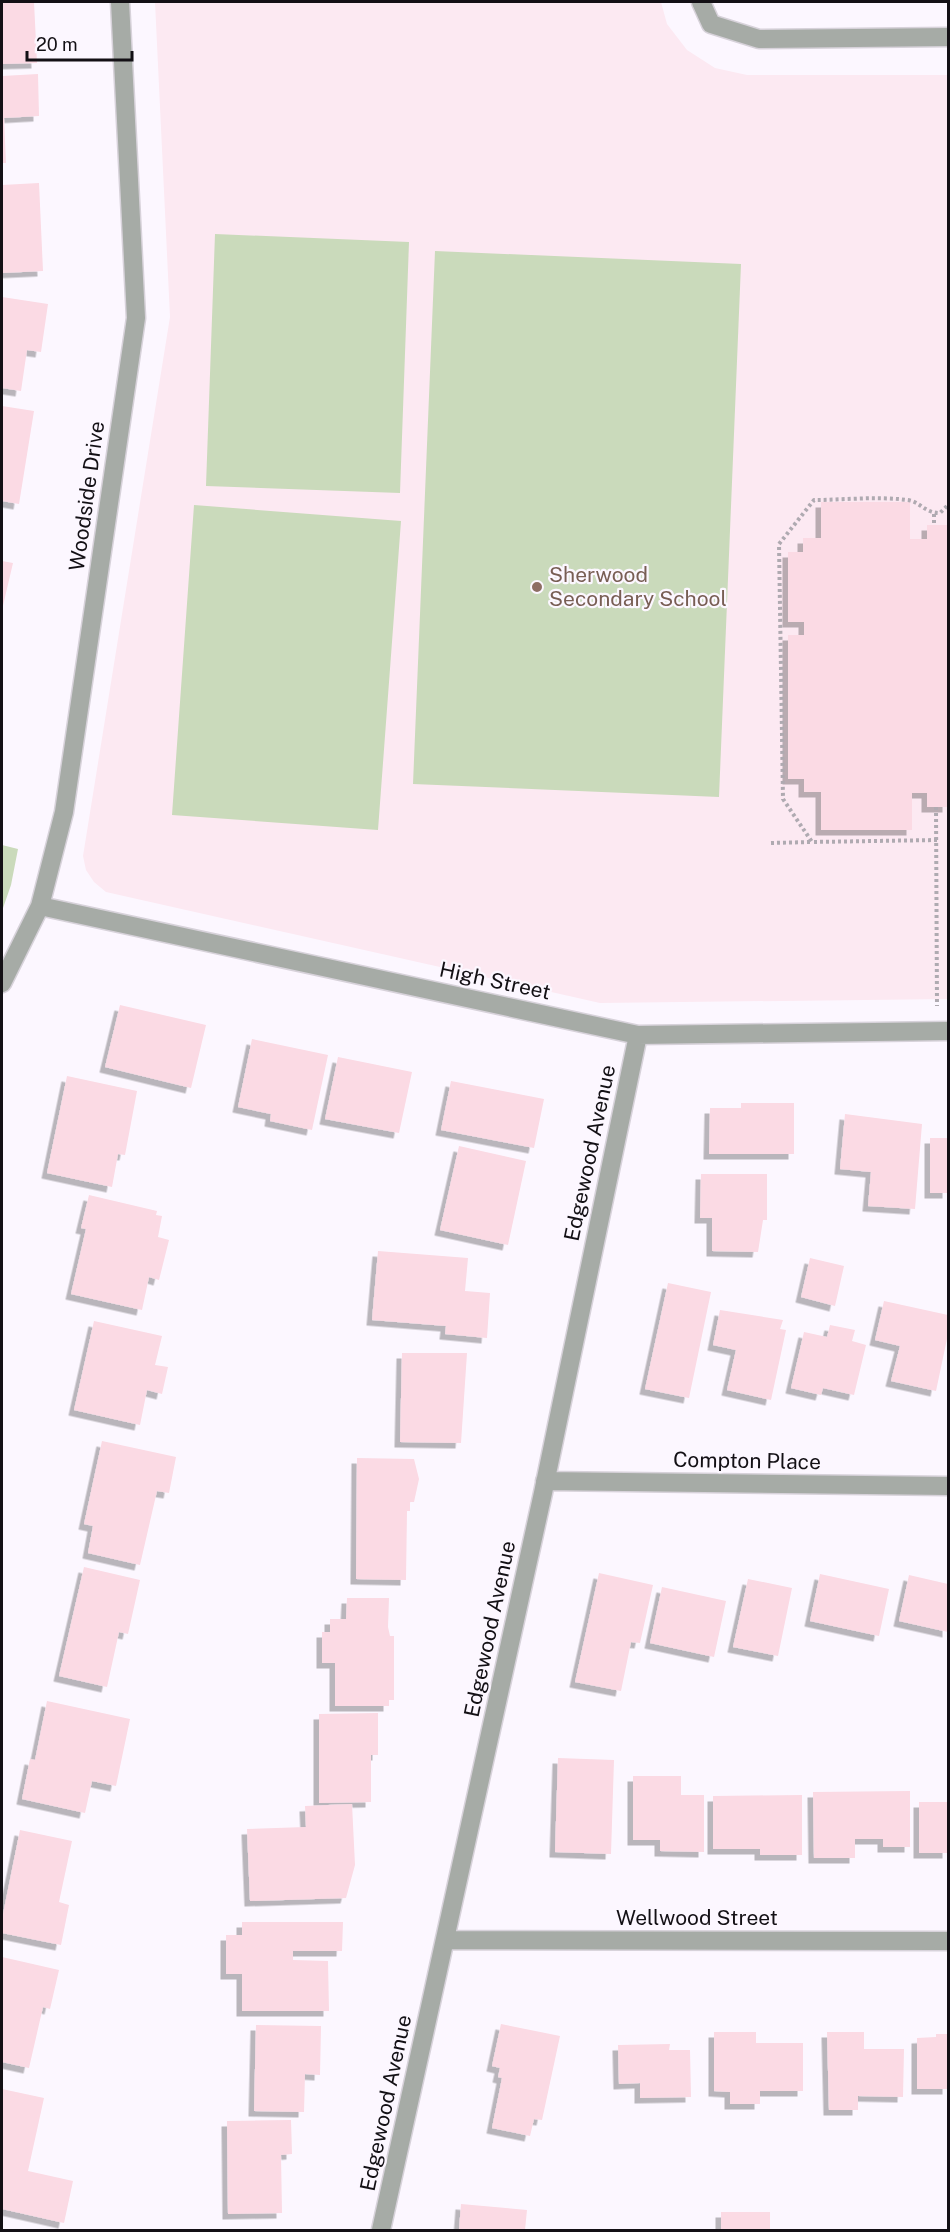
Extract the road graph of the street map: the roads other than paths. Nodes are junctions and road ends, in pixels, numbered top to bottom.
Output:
1 (120, 2) edge
2 (701, 2) edge
3 (948, 37) edge
4 (40, 906) junction
5 (2, 983) edge
6 (943, 1031) edge
7 (638, 1035) junction
8 (545, 1481) junction
9 (948, 1486) edge
10 (446, 1940) junction
11 (948, 1941) edge
12 (381, 2230) edge

1 - 4 street, Woodside Drive
2 - 3 street
4 - 5 street, Woodside Drive
4 - 7 street, High Street
6 - 7 street, High Street
7 - 8 street, Edgewood Avenue
8 - 9 street, Compton Place
8 - 10 street, Edgewood Avenue
10 - 11 street, Wellwood Street
10 - 12 street, Edgewood Avenue

